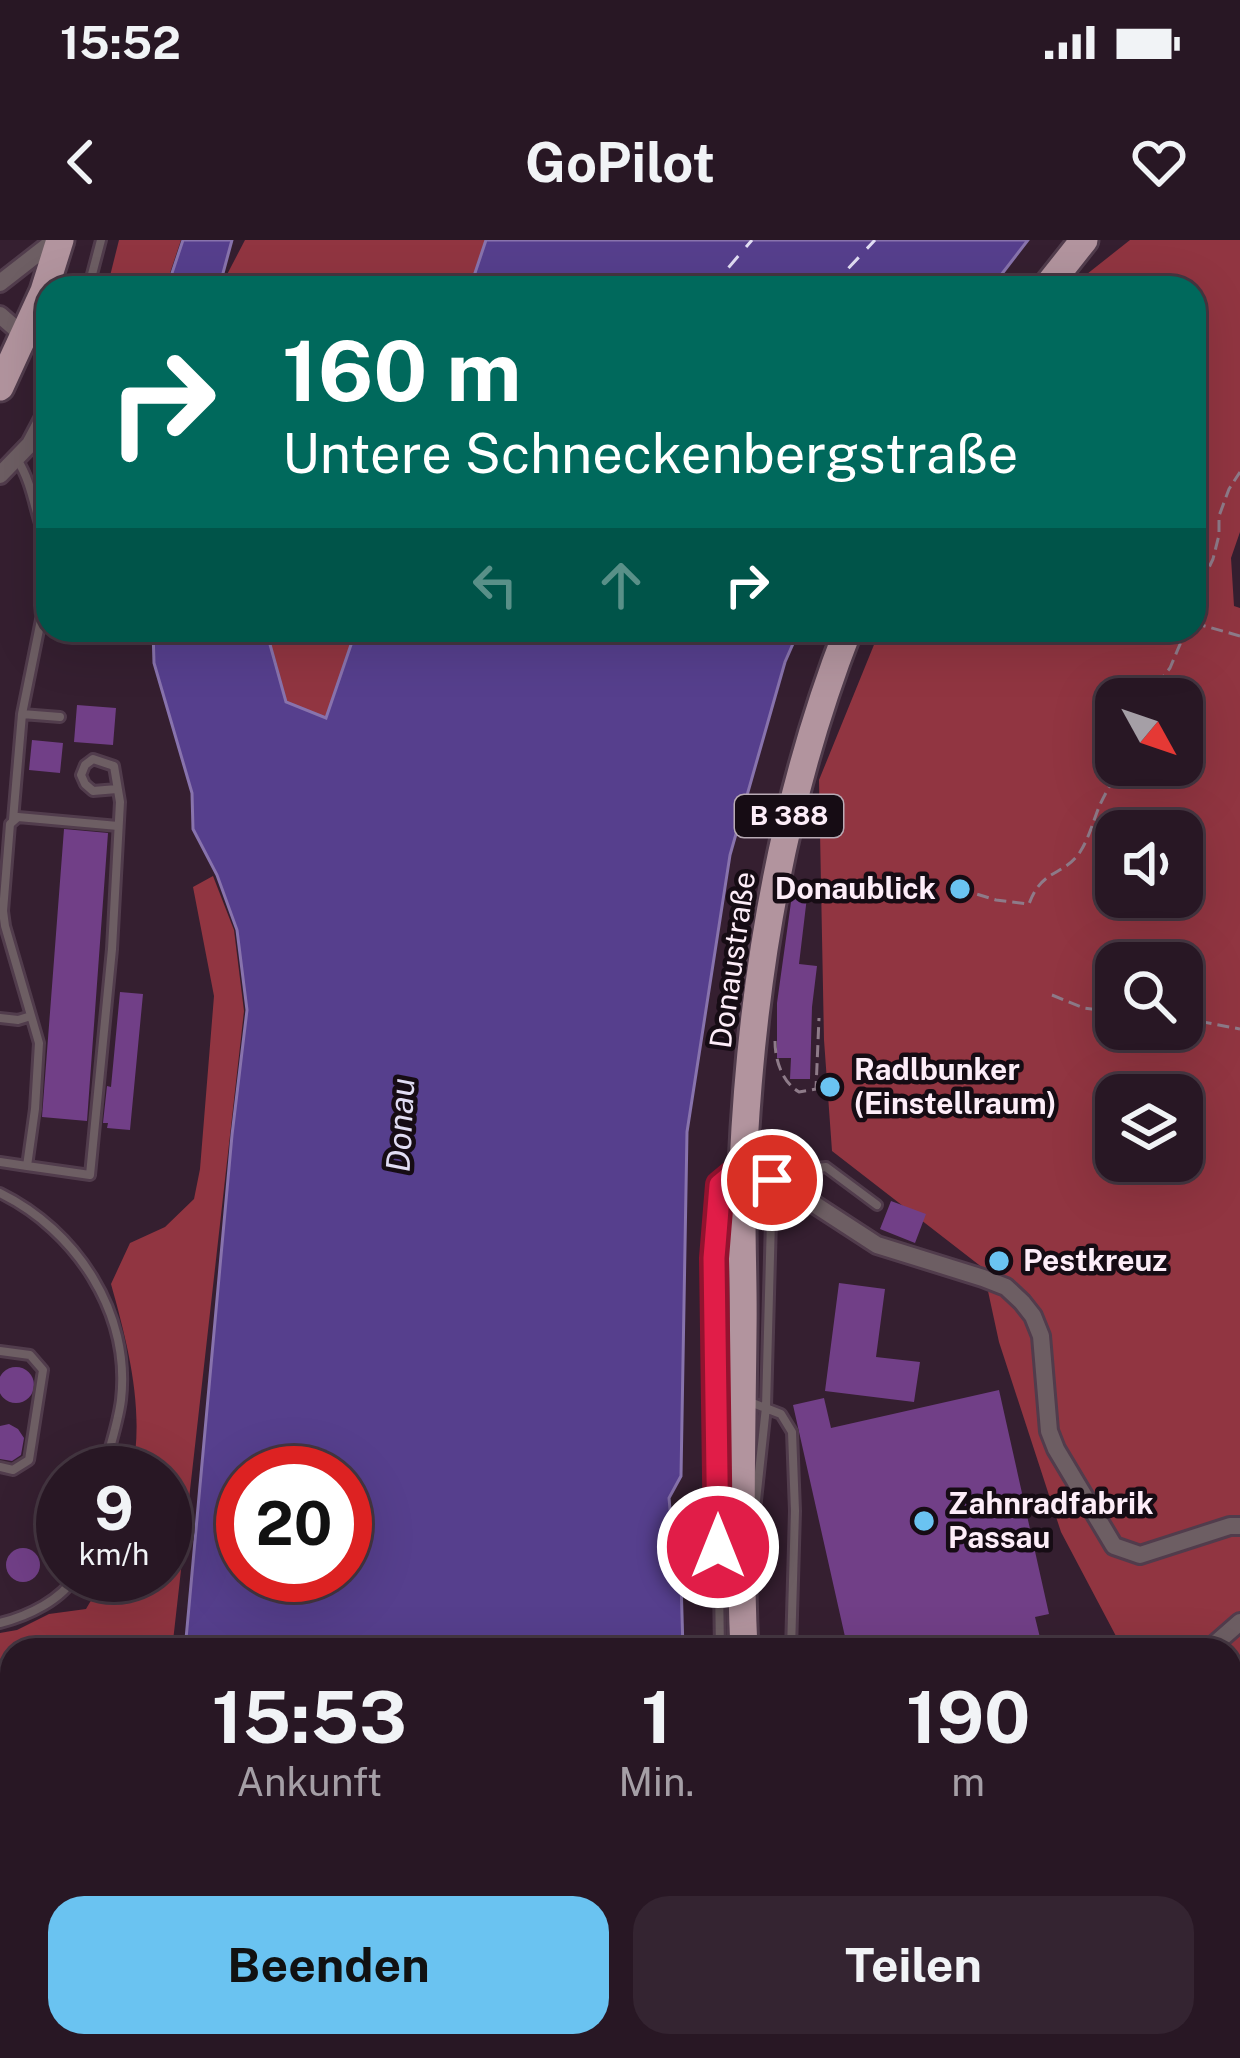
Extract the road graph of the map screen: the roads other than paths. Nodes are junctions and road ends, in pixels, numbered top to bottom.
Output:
1 (58, 240) edge
2 (101, 240) edge
3 (1084, 240) edge
4 (50, 276) edge
5 (91, 276) edge
6 (1056, 276) edge
7 (0, 284) edge
8 (36, 312) edge
9 (0, 315) edge
10 (24, 336) junction
11 (0, 387) edge
12 (36, 433) edge
13 (17, 460) junction
14 (0, 475) edge
15 (36, 512) edge
16 (36, 642) edge
17 (844, 642) edge
18 (22, 714) junction
19 (60, 717) dead end
20 (117, 789) junction
21 (13, 820) junction
22 (118, 826) junction
23 (2, 911) edge
24 (31, 1016) junction
25 (0, 1018) edge
26 (0, 1162) edge
27 (27, 1166) junction
28 (743, 1166) junction
29 (809, 1168) dead end
30 (772, 1180) junction
31 (0, 1193) edge
32 (877, 1205) dead end
33 (0, 1351) edge
34 (754, 1404) junction
35 (110, 1446) edge
36 (0, 1467) edge
37 (1240, 1526) edge
38 (48, 1602) edge
39 (0, 1623) edge
40 (720, 1638) edge
41 (743, 1638) edge
42 (791, 1638) edge

1 - 4 main road
1 - 7 street
2 - 5 lane
3 - 6 main road
8 - 10 main road
9 - 10 street
10 - 11 main road
12 - 13 street
13 - 14 street
13 - 15 lane
16 - 18 lane
17 - 28 main road, Donaustraße / B 388
18 - 19 lane
18 - 21 lane
20 - 20 lane
20 - 22 lane
21 - 22 lane
21 - 23 lane
22 - 27 lane
23 - 24 lane
24 - 25 lane
24 - 27 lane
26 - 27 lane
28 - 30 street
28 - 34 main road, Donaustraße / B 388
28 - 40 lane, Donaustraße / B 388
29 - 32 lane
30 - 34 lane
30 - 37 street
31 - 35 lane
33 - 36 lane
34 - 41 main road, Donaustraße / B 388
34 - 42 lane
38 - 39 lane

